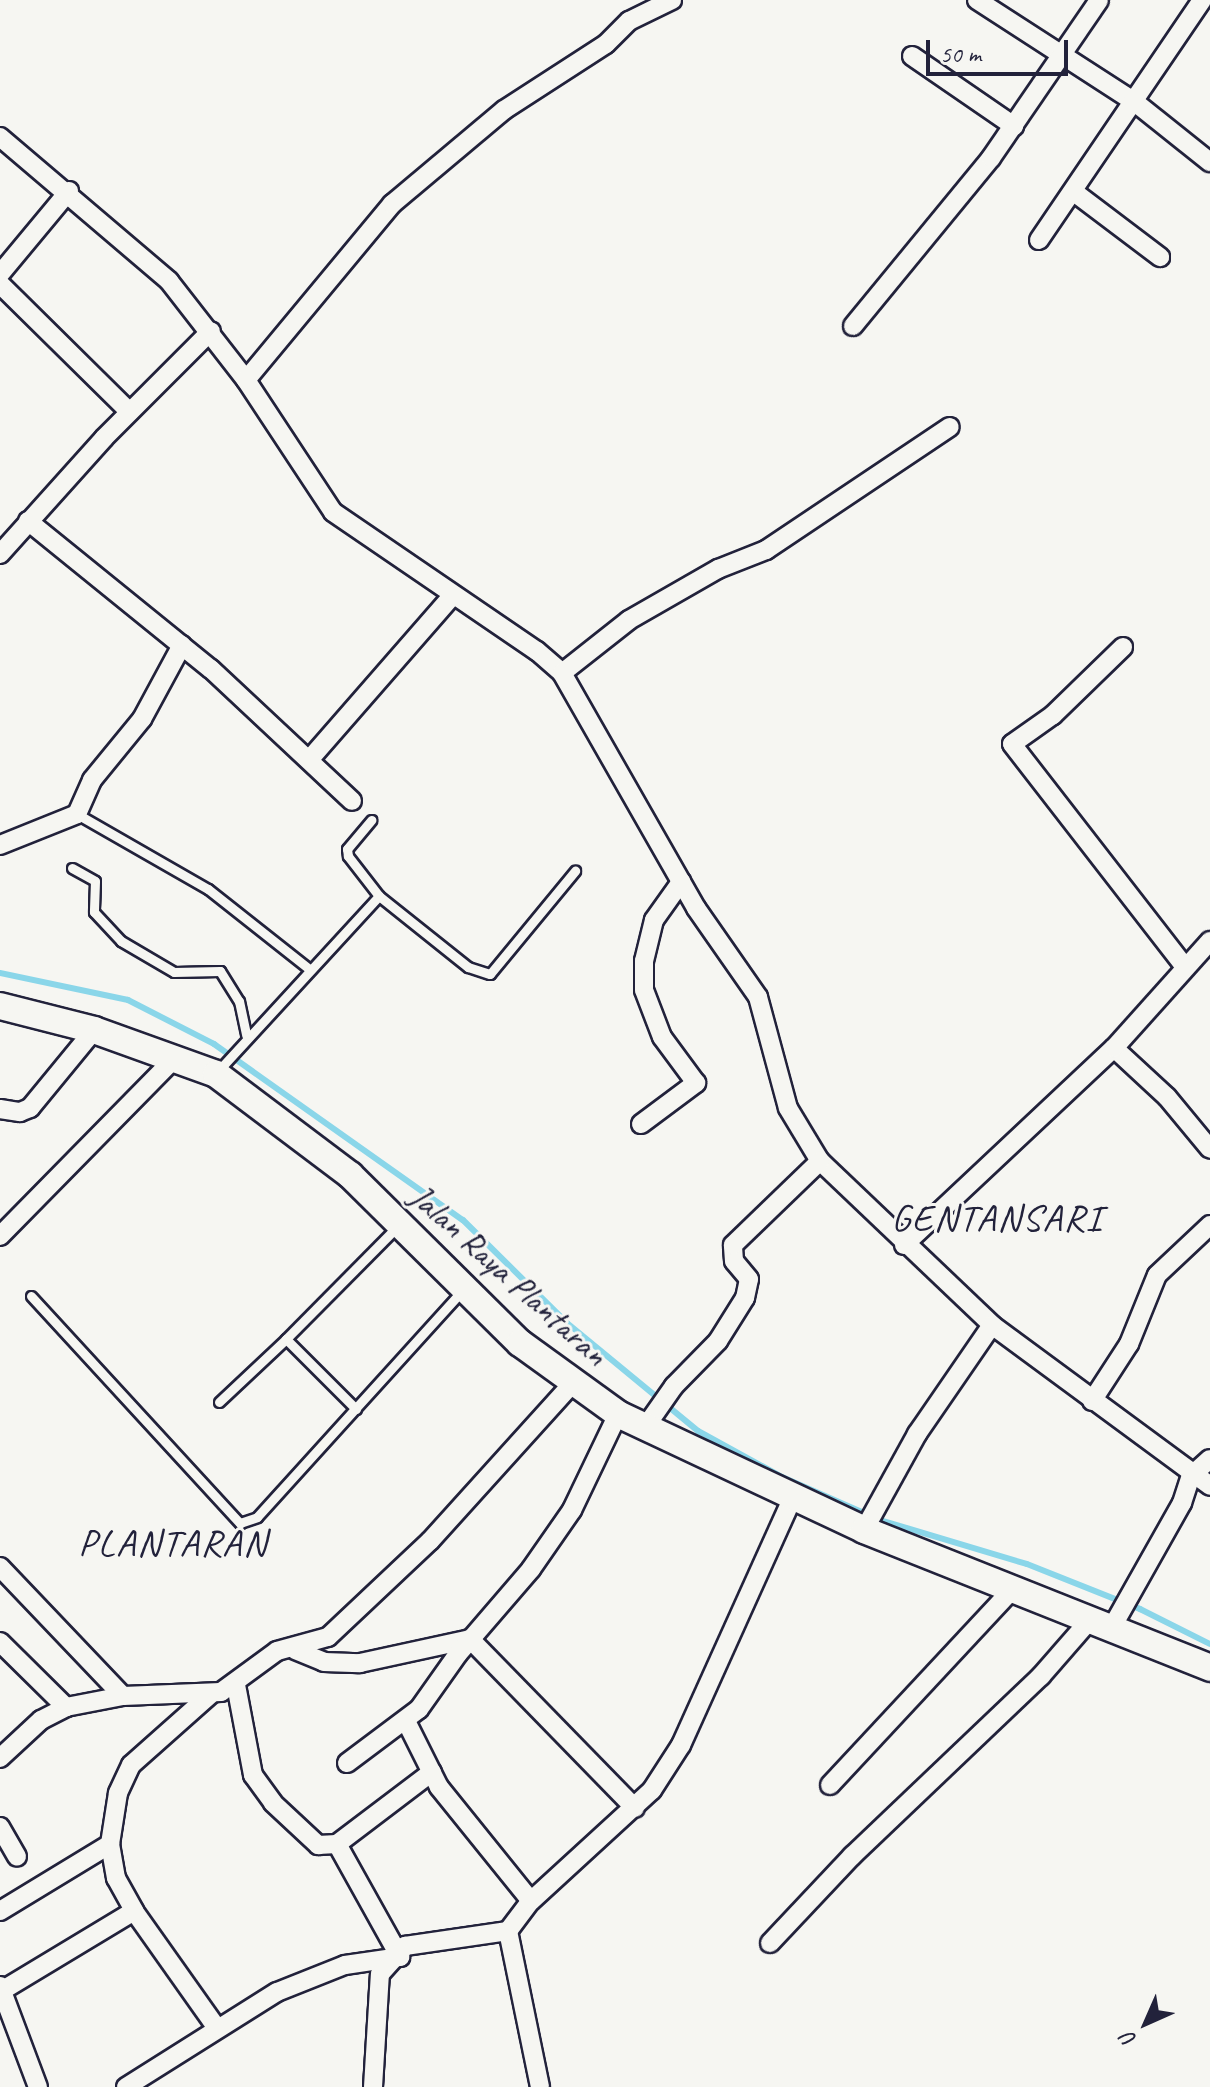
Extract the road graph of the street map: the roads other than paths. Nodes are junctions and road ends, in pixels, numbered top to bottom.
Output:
1 (672, 0) edge
2 (977, 0) edge
3 (1099, 0) edge
4 (1202, 0) edge
5 (1063, 53) junction
6 (912, 56) dead end
7 (1136, 103) junction
8 (1014, 126) junction
9 (0, 137) edge
10 (1210, 162) edge
11 (69, 191) junction
12 (1074, 192) junction
13 (1039, 240) dead end
14 (1160, 257) dead end
15 (0, 274) edge
16 (0, 284) edge
17 (853, 326) dead end
18 (211, 331) junction
19 (246, 380) junction
20 (130, 412) junction
21 (950, 427) dead end
22 (28, 521) junction
23 (0, 554) edge
24 (453, 595) junction
25 (182, 645) junction
26 (1123, 647) dead end
27 (562, 673) junction
28 (309, 760) junction
29 (352, 801) dead end
30 (77, 814) junction
31 (371, 820) dead end
32 (1, 849) edge
33 (72, 868) dead end
34 (575, 871) dead end
35 (681, 882) junction
36 (379, 896) junction
37 (1210, 941) edge
38 (1184, 966) junction
39 (308, 968) junction
40 (0, 1006) edge
41 (94, 1030) junction
42 (246, 1035) junction
43 (1114, 1048) junction
44 (177, 1056) junction
45 (221, 1066) junction
46 (0, 1109) edge
47 (641, 1124) dead end
48 (1210, 1149) edge
49 (820, 1161) junction
50 (1210, 1225) edge
51 (398, 1226) junction
52 (0, 1236) edge
53 (904, 1245) junction
54 (462, 1291) junction
55 (31, 1296) dead end
56 (992, 1325) junction
57 (286, 1339) junction
58 (571, 1385) junction
59 (1092, 1401) junction
60 (219, 1402) dead end
61 (356, 1409) junction
62 (618, 1414) junction
63 (652, 1415) junction
64 (1210, 1459) edge
65 (1191, 1476) junction
66 (1210, 1486) edge
67 (793, 1497) junction
68 (867, 1527) junction
69 (0, 1567) edge
70 (1014, 1588) junction
71 (1100, 1625) junction
72 (470, 1639) junction
73 (0, 1642) edge
74 (295, 1650) junction
75 (1210, 1668) edge
76 (236, 1685) junction
77 (212, 1693) junction
78 (123, 1696) junction
79 (66, 1707) junction
80 (406, 1721) junction
81 (0, 1758) edge
82 (347, 1763) dead end
83 (432, 1772) junction
84 (830, 1785) dead end
85 (635, 1808) junction
86 (0, 1827) edge
87 (110, 1844) junction
88 (337, 1844) junction
89 (17, 1857) dead end
90 (531, 1901) junction
91 (0, 1911) edge
92 (134, 1911) junction
93 (508, 1931) junction
94 (770, 1943) dead end
95 (400, 1957) junction
96 (2, 1988) edge
97 (216, 2027) junction
98 (38, 2087) edge
99 (126, 2087) edge
100 (373, 2087) edge
101 (540, 2087) edge

1 - 19 street
2 - 5 street
3 - 5 street
4 - 7 street
5 - 7 street
5 - 8 street
6 - 8 street
7 - 10 street
7 - 12 street
8 - 17 street
9 - 11 street
11 - 15 street
11 - 18 street
12 - 13 street
12 - 14 street
16 - 20 street
18 - 19 street
18 - 20 street
19 - 24 street
20 - 22 street
21 - 27 street
22 - 23 street
22 - 25 street
24 - 27 street
24 - 28 street
25 - 28 street
25 - 30 street
26 - 38 street
27 - 35 street
28 - 29 street
30 - 32 street
30 - 39 lane
31 - 36 lane
33 - 42 lane
34 - 36 lane
35 - 47 street
35 - 49 street
36 - 39 lane
37 - 38 street
38 - 43 street
39 - 42 lane
40 - 41 main road, Jalan Raya Plantaran
41 - 44 main road, Jalan Raya Plantaran
41 - 46 street
42 - 45 lane
43 - 48 street
43 - 53 street
44 - 45 main road, Jalan Raya Plantaran
44 - 52 street
45 - 51 main road, Jalan Raya Plantaran
49 - 53 street
49 - 63 street
50 - 59 street
51 - 54 main road, Jalan Raya Plantaran
51 - 57 lane
53 - 56 street
54 - 58 main road, Jalan Raya Plantaran
54 - 61 lane
55 - 61 lane
56 - 59 street
56 - 68 street
57 - 60 lane
57 - 61 lane
58 - 62 main road, Jalan Raya Plantaran
58 - 74 street
59 - 65 street
62 - 63 main road, Jalan Raya Plantaran
62 - 72 street
63 - 67 main road, Jalan Raya Plantaran
64 - 65 street
65 - 66 street
65 - 71 street
67 - 68 main road, Jalan Raya Plantaran
67 - 85 street
68 - 70 main road, Jalan Raya Plantaran
69 - 78 street
70 - 71 main road, Jalan Raya Plantaran
70 - 84 street
71 - 75 main road, Jalan Raya Plantaran
71 - 94 street
72 - 74 street
72 - 80 street
72 - 85 street
73 - 79 street
74 - 76 street
76 - 77 street
76 - 88 street
77 - 78 street
77 - 87 street
78 - 79 street
79 - 81 street
80 - 82 street
80 - 83 street
83 - 88 street
83 - 90 street
85 - 90 street
86 - 89 street
87 - 91 street
87 - 92 street
88 - 95 street
90 - 93 street
92 - 96 street
92 - 97 street
93 - 95 street
93 - 101 street
95 - 97 street
95 - 100 street
96 - 98 street
97 - 99 street

